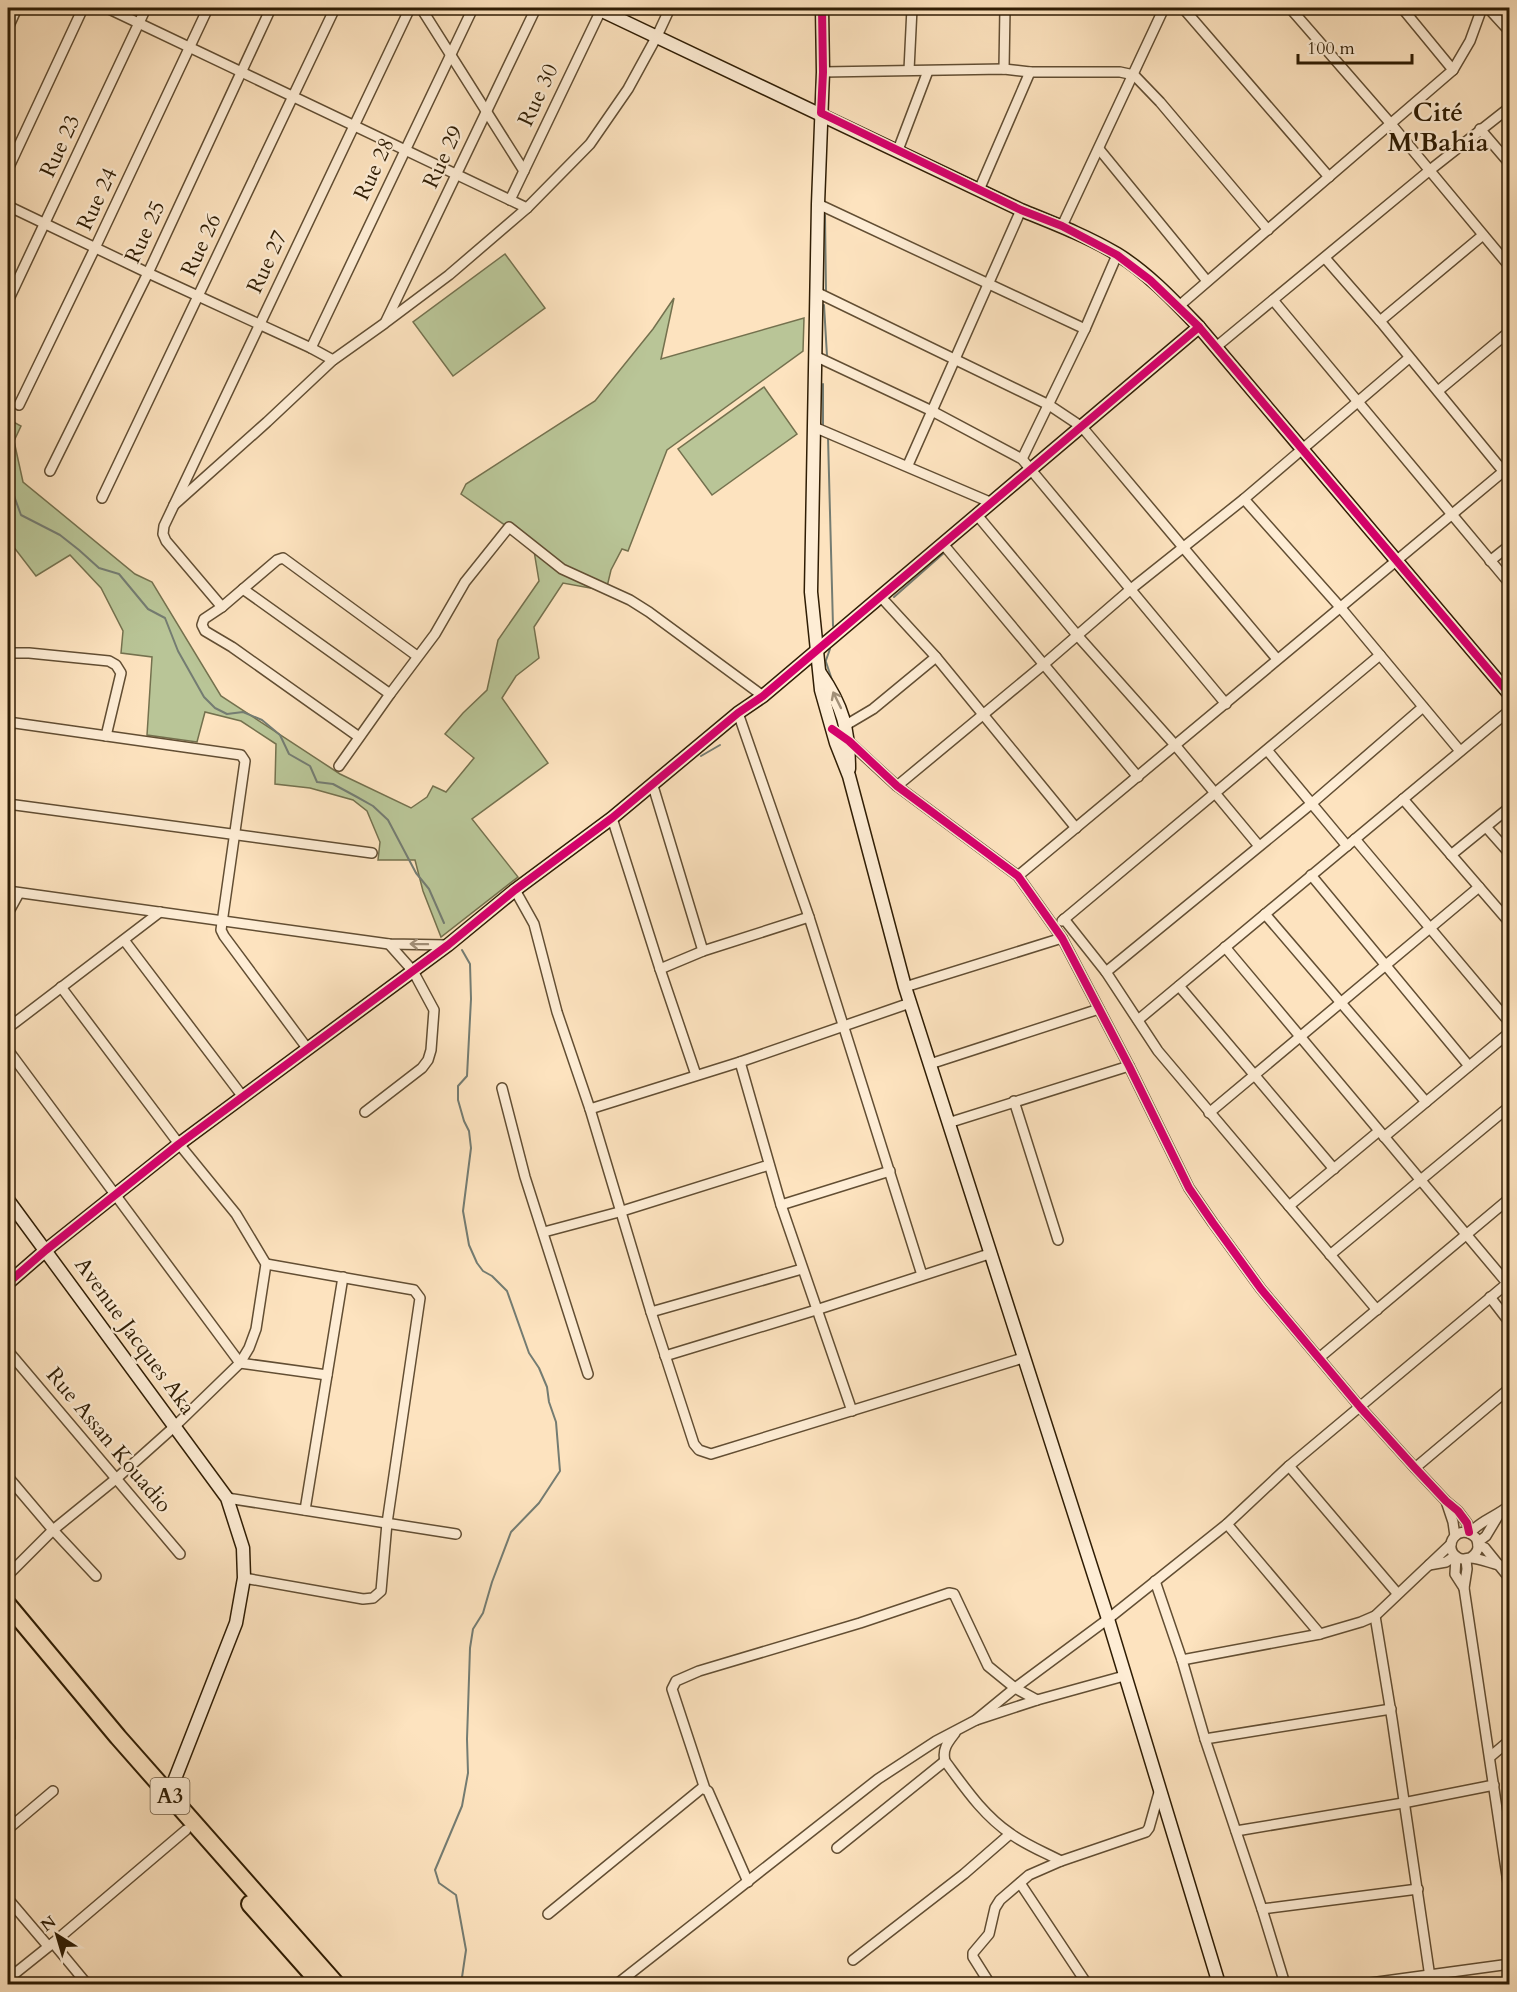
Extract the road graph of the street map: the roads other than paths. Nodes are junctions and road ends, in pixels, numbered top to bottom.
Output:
1 (17, 8) edge
2 (82, 8) edge
3 (107, 8) edge
4 (146, 8) edge
5 (208, 8) edge
6 (271, 8) edge
7 (335, 8) edge
8 (410, 8) edge
9 (421, 8) edge
10 (473, 8) edge
11 (536, 8) edge
12 (600, 8) edge
13 (669, 8) edge
14 (822, 8) edge
15 (912, 8) edge
16 (1005, 8) edge
17 (1164, 8) edge
18 (1183, 8) edge
19 (1290, 8) edge
20 (1402, 8) edge
21 (1482, 8) edge
22 (1488, 8) edge
23 (139, 22) junction
24 (8, 28) edge
25 (1509, 33) edge
26 (657, 36) junction
27 (190, 47) junction
28 (450, 54) junction
29 (1004, 69) junction
30 (909, 70) junction
31 (1453, 70) junction
32 (240, 71) junction
33 (928, 71) junction
34 (823, 72) junction
35 (1030, 72) junction
36 (1134, 75) junction
37 (293, 96) junction
38 (1509, 107) edge
39 (486, 111) junction
40 (820, 113) junction
41 (1391, 124) junction
42 (354, 125) junction
43 (1480, 129) junction
44 (1098, 149) junction
45 (405, 150) junction
46 (898, 150) junction
47 (1509, 164) edge
48 (8, 169) edge
49 (1430, 170) junction
50 (524, 171) junction
51 (456, 174) junction
52 (1329, 177) junction
53 (979, 190) junction
54 (510, 200) junction
55 (818, 204) junction
56 (8, 206) edge
57 (526, 208) junction
58 (1021, 210) junction
59 (46, 223) junction
60 (1062, 226) junction
61 (1268, 230) junction
62 (1483, 235) junction
63 (95, 248) junction
64 (1117, 255) junction
65 (1325, 258) junction
66 (1509, 267) edge
67 (148, 273) junction
68 (1207, 281) junction
69 (988, 284) junction
70 (816, 292) junction
71 (199, 296) junction
72 (1273, 300) junction
73 (8, 301) edge
74 (1179, 306) junction
75 (1380, 321) junction
76 (386, 323) junction
77 (260, 324) junction
78 (1199, 327) junction
79 (1084, 329) junction
80 (1509, 331) edge
81 (1216, 347) junction
82 (311, 348) junction
83 (815, 356) junction
84 (1409, 358) junction
85 (955, 359) junction
86 (333, 360) junction
87 (1438, 391) junction
88 (1358, 402) junction
89 (19, 405) dead end
90 (1049, 405) junction
91 (932, 411) junction
92 (814, 427) junction
93 (1082, 427) junction
94 (1301, 448) junction
95 (1022, 459) junction
96 (908, 465) junction
97 (1031, 469) junction
98 (1506, 469) edge
99 (50, 471) dead end
100 (102, 498) dead end
101 (1244, 499) junction
102 (992, 503) junction
103 (174, 505) junction
104 (1452, 514) junction
105 (977, 515) junction
106 (943, 544) junction
107 (1509, 545) edge
108 (1184, 546) junction
109 (1396, 561) junction
110 (1490, 561) junction
111 (1509, 584) edge
112 (243, 589) junction
113 (1131, 589) junction
114 (880, 596) junction
115 (222, 607) junction
116 (1340, 607) junction
117 (1077, 635) junction
118 (818, 650) junction
119 (8, 653) edge
120 (417, 656) junction
121 (1380, 656) junction
122 (936, 657) junction
123 (1277, 659) junction
124 (1043, 665) junction
125 (818, 670) junction
126 (390, 694) junction
127 (1509, 695) edge
128 (763, 696) junction
129 (1226, 704) junction
130 (1423, 707) junction
131 (1509, 710) edge
132 (738, 713) junction
133 (983, 715) junction
134 (9, 723) edge
135 (846, 724) junction
136 (832, 729) junction
137 (106, 736) junction
138 (359, 738) junction
139 (8, 739) edge
140 (849, 741) junction
141 (1175, 746) junction
142 (1267, 750) junction
143 (1460, 751) junction
144 (339, 766) dead end
145 (849, 776) junction
146 (1138, 777) junction
147 (653, 786) junction
148 (897, 786) junction
149 (1216, 793) junction
150 (1403, 799) junction
151 (8, 804) edge
152 (1311, 804) junction
153 (1509, 807) edge
154 (612, 818) junction
155 (1486, 827) junction
156 (1076, 828) junction
157 (235, 835) junction
158 (1355, 839) junction
159 (1259, 846) junction
160 (1347, 846) junction
161 (372, 853) dead end
162 (1509, 854) edge
163 (1451, 855) junction
164 (1311, 875) junction
165 (1018, 876) junction
166 (1479, 887) junction
167 (515, 890) junction
168 (8, 891) edge
169 (19, 893) junction
170 (160, 912) junction
171 (8, 914) edge
172 (1265, 914) junction
173 (809, 917) junction
174 (1064, 919) junction
175 (223, 921) junction
176 (1509, 922) edge
177 (1054, 927) junction
178 (1430, 927) junction
179 (1062, 938) junction
180 (124, 940) junction
181 (389, 944) junction
182 (448, 945) junction
183 (1225, 947) junction
184 (703, 951) junction
185 (1385, 964) junction
186 (660, 969) junction
187 (413, 971) junction
188 (1106, 972) junction
189 (1179, 986) junction
190 (61, 987) junction
191 (905, 987) junction
192 (1341, 1002) junction
193 (910, 1003) junction
194 (1099, 1009) junction
195 (1138, 1020) junction
196 (1509, 1023) edge
197 (843, 1026) junction
198 (8, 1028) edge
199 (1509, 1032) edge
200 (1299, 1036) junction
201 (307, 1048) junction
202 (8, 1050) edge
203 (740, 1062) junction
204 (930, 1064) junction
205 (1129, 1066) junction
206 (1469, 1066) junction
207 (696, 1075) junction
208 (1254, 1075) junction
209 (502, 1088) dead end
210 (243, 1097) junction
211 (1014, 1101) junction
212 (1426, 1101) junction
213 (1509, 1106) edge
214 (590, 1109) junction
215 (365, 1112) dead end
216 (1209, 1113) junction
217 (948, 1123) junction
218 (1381, 1134) junction
219 (179, 1144) junction
220 (769, 1165) junction
221 (1334, 1169) junction
222 (890, 1171) junction
223 (1420, 1180) junction
224 (115, 1195) junction
225 (1509, 1198) edge
226 (8, 1200) edge
227 (781, 1205) junction
228 (1288, 1206) junction
229 (619, 1212) junction
230 (544, 1232) junction
231 (1466, 1235) junction
232 (1058, 1240) dead end
233 (46, 1250) junction
234 (989, 1254) junction
235 (1330, 1255) junction
236 (266, 1264) junction
237 (802, 1269) junction
238 (922, 1275) junction
239 (343, 1277) junction
240 (1508, 1282) edge
241 (8, 1283) edge
242 (1490, 1297) junction
243 (816, 1310) junction
244 (1377, 1310) junction
245 (651, 1312) junction
246 (1509, 1323) edge
247 (8, 1351) edge
248 (665, 1356) junction
249 (1023, 1358) junction
250 (1319, 1358) junction
251 (240, 1363) junction
252 (588, 1374) dead end
253 (327, 1375) junction
254 (1509, 1388) edge
255 (1360, 1407) junction
256 (852, 1411) junction
257 (174, 1427) junction
258 (1289, 1466) junction
259 (1414, 1468) junction
260 (8, 1477) edge
261 (117, 1478) junction
262 (227, 1498) junction
263 (1446, 1501) junction
264 (1509, 1506) edge
265 (304, 1510) junction
266 (1498, 1515) junction
267 (387, 1522) junction
268 (1227, 1524) junction
269 (53, 1530) junction
270 (1469, 1533) junction
271 (456, 1534) dead end
272 (1453, 1540) junction
273 (1478, 1544) junction
274 (180, 1554) dead end
275 (1462, 1558) junction
276 (1429, 1565) junction
277 (1499, 1565) junction
278 (8, 1575) edge
279 (96, 1576) dead end
280 (244, 1578) junction
281 (1509, 1579) edge
282 (1155, 1581) junction
283 (1397, 1593) junction
284 (8, 1605) edge
285 (1375, 1616) junction
286 (1108, 1619) junction
287 (8, 1621) edge
288 (1320, 1634) junction
289 (1182, 1660) junction
290 (1124, 1676) junction
291 (1015, 1688) junction
292 (1037, 1700) junction
293 (1390, 1709) junction
294 (976, 1720) junction
295 (958, 1728) junction
296 (1204, 1739) junction
297 (1509, 1740) edge
298 (1490, 1757) junction
299 (945, 1761) junction
300 (1494, 1785) junction
301 (705, 1789) junction
302 (1160, 1789) junction
303 (53, 1791) dead end
304 (166, 1799) junction
305 (1403, 1803) junction
306 (8, 1829) edge
307 (186, 1830) junction
308 (1236, 1831) junction
309 (1011, 1834) junction
310 (837, 1848) dead end
311 (1507, 1860) edge
312 (1061, 1861) junction
313 (748, 1882) junction
314 (1020, 1883) junction
315 (1418, 1889) junction
316 (1509, 1896) edge
317 (8, 1899) edge
318 (1262, 1909) junction
319 (548, 1914) dead end
320 (51, 1945) junction
321 (854, 1960) dead end
322 (1509, 1964) edge
323 (8, 1979) edge
324 (1430, 1980) edge
325 (87, 1984) edge
326 (321, 1984) edge
327 (336, 1984) edge
328 (617, 1984) edge
329 (990, 1984) edge
330 (1087, 1984) edge
331 (1219, 1984) edge
332 (1285, 1984) edge
333 (1363, 1984) edge

1 - 24 street
2 - 48 street
3 - 23 street
4 - 23 street, Rue 23
5 - 27 street, Rue 24
6 - 32 street, Rue 25
7 - 37 street, Rue 26
8 - 42 street, Rue 27
9 - 28 street
10 - 28 street, Rue 28
11 - 39 street, Rue 29
12 - 26 street
12 - 50 street, Rue 30
13 - 26 street
14 - 34 street
15 - 30 street
16 - 29 street
17 - 36 street
18 - 52 street
19 - 41 street
20 - 31 street
21 - 31 street
22 - 25 street
23 - 27 street
23 - 59 street, Rue 23
26 - 40 street
26 - 57 street
27 - 32 street
27 - 63 street, Rue 24
28 - 39 street
28 - 45 street, Rue 28
29 - 33 street
29 - 35 street
30 - 33 street
30 - 34 street
31 - 41 street
32 - 37 street
32 - 67 street, Rue 25
33 - 46 street
34 - 40 street
35 - 36 street
35 - 53 street
36 - 44 street
36 - 61 street
37 - 42 street
37 - 71 street, Rue 26
38 - 43 street
39 - 50 street
39 - 51 street, Rue 29
40 - 46 street
40 - 55 street
41 - 49 street
41 - 52 street
42 - 45 street
42 - 77 street, Rue 27
43 - 47 street
43 - 49 street
44 - 60 street
44 - 68 street
45 - 51 street
45 - 82 street, Rue 28
46 - 53 street
49 - 62 street
49 - 65 street
50 - 54 street, Rue 30
51 - 54 street
51 - 76 street, Rue 29
52 - 61 street
53 - 58 street
54 - 57 street
55 - 69 street
55 - 70 street
56 - 59 street
57 - 76 street
58 - 60 street
58 - 69 street
59 - 63 street
59 - 73 street, Rue 23
60 - 64 street
61 - 68 street
62 - 66 street
62 - 75 street
63 - 67 street
63 - 89 street, Rue 24
64 - 74 street
64 - 79 street
65 - 72 street
65 - 75 street
67 - 71 street
67 - 99 street, Rue 25
68 - 74 street
69 - 79 street
69 - 85 street
70 - 83 street
70 - 85 street
71 - 77 street
71 - 100 street, Rue 26
72 - 81 street
72 - 88 street
74 - 78 street
75 - 84 street
76 - 86 street
77 - 82 street
77 - 103 street, Rue 27
78 - 81 street
78 - 93 street
79 - 90 street
80 - 87 street
81 - 94 street
82 - 86 street
83 - 91 street
83 - 92 street
84 - 87 street
84 - 88 street
85 - 90 street
85 - 91 street
86 - 103 street
87 - 98 street
88 - 94 street
88 - 104 street
90 - 93 street
90 - 95 street
91 - 95 street
91 - 96 street
92 - 96 street
92 - 118 street
93 - 97 street
93 - 108 street
94 - 101 street
94 - 109 street
95 - 97 street
96 - 102 street
97 - 102 street
97 - 113 street
98 - 104 street
101 - 108 street
101 - 116 street
102 - 105 street
103 - 115 street, Rue 27
104 - 109 street
104 - 110 street
105 - 106 street
105 - 117 street
106 - 114 street
106 - 124 street
107 - 110 street
108 - 113 street
108 - 123 street
109 - 116 street
109 - 127 street
110 - 111 street
112 - 115 street
112 - 120 street
112 - 126 street
113 - 117 street
113 - 129 street
114 - 118 street
114 - 122 street
115 - 138 street
116 - 121 street
116 - 123 street
117 - 124 street
117 - 141 street
118 - 125 street
118 - 128 street
119 - 137 street
120 - 126 street
120 - 128 street
121 - 130 street
121 - 142 street
122 - 133 street
122 - 135 street
123 - 129 street
124 - 133 street
124 - 146 street
135 -> 125 street
125 - 136 street
126 - 138 street
128 - 132 street
129 - 141 street
130 - 143 street
130 - 152 street
131 - 143 street
132 - 147 street
132 - 173 street
133 - 148 street
133 - 156 street
134 - 137 street
134 - 139 street
135 - 140 street
136 - 140 street
136 - 145 street
137 - 157 street
138 - 144 street
140 - 145 street
140 - 148 street
141 - 146 street
141 - 149 street
142 - 149 street
142 - 152 street
143 - 150 street
145 - 191 street
146 - 156 street
147 - 154 street
147 - 184 street
148 - 165 street
149 - 159 street
149 - 174 street
150 - 158 street
150 - 163 street
151 - 157 street
152 - 159 street
152 - 160 street
153 - 155 street
154 - 167 street
154 - 186 street
155 - 162 street
155 - 163 street
156 - 165 street
157 - 161 street
157 - 175 street
158 - 160 street
158 - 178 street
159 - 188 street
160 - 164 street
163 - 166 street
164 - 172 street
164 - 185 street
165 - 177 street
166 - 176 street
166 - 178 street
167 - 182 street
167 - 214 street
168 - 169 street
169 - 170 street
169 - 171 street
170 - 175 street
170 - 180 street
172 - 183 street
172 - 192 street
173 - 184 street
173 - 197 street
174 - 177 street
174 - 188 street
175 - 181 street
175 - 201 street
177 - 179 street
178 - 185 street
178 - 196 street
179 - 191 street
179 - 194 street
180 - 190 street
180 - 210 street
182 -> 181 street
181 - 187 street
182 - 187 street
183 - 189 street
183 - 200 street
184 - 186 street
185 - 192 street
185 - 206 street
186 - 207 street
187 - 201 street
187 - 215 street
188 - 195 street
189 - 195 street
189 - 208 street
190 - 198 street
190 - 219 street
191 - 193 street
192 - 200 street
192 - 212 street
193 - 197 street
193 - 204 street
194 - 204 street
194 - 205 street
195 - 216 street
197 - 203 street
197 - 222 street
199 - 206 street
200 - 208 street
200 - 218 street
201 - 210 street
202 - 224 street
203 - 207 street
203 - 220 street
204 - 217 street
205 - 211 street
205 - 250 street
206 - 212 street
207 - 214 street
208 - 216 street
208 - 221 street
209 - 230 street
210 - 219 street
211 - 217 street
211 - 232 street
212 - 218 street
213 - 223 street
214 - 229 street
216 - 228 street
217 - 234 street
218 - 221 street
218 - 223 street
219 - 224 street
219 - 236 street
220 - 227 street
220 - 229 street
221 - 228 street
222 - 227 street
222 - 238 street
223 - 231 street
223 - 235 street
224 - 233 street
224 - 251 street
225 - 231 street
226 - 233 street, Avenue Jacques Aka
227 - 237 street
228 - 235 street
229 - 230 street
229 - 245 street
230 - 252 street
231 - 240 street
231 - 244 street
233 - 241 street
233 - 257 street, Avenue Jacques Aka
234 - 238 street
234 - 249 street
235 - 244 street
236 - 239 street
236 - 251 street
237 - 243 street
237 - 245 street
238 - 243 street
239 - 253 street
239 - 267 street
240 - 242 street
242 - 246 street
242 - 255 street
243 - 248 street
243 - 256 street
244 - 250 street
245 - 248 street
247 - 261 street, Rue Assan Kouadio
248 - 256 street
249 - 256 street
249 - 286 street
250 - 255 street
251 - 253 street
251 - 257 street
253 - 265 street
254 - 259 street
255 - 258 street
255 - 259 street
257 - 261 street
257 - 262 street, Avenue Jacques Aka
258 - 268 street
258 - 283 street
259 - 263 street
260 - 269 street
261 - 269 street
261 - 274 street, Rue Assan Kouadio
262 - 265 street
262 - 280 street, Avenue Jacques Aka
263 - 270 street
263 - 272 street
264 - 266 street
265 - 267 street
266 - 270 street
266 - 273 street
267 - 271 street
267 - 280 street
268 - 282 street
268 - 288 street
269 - 278 street
269 - 279 street
270 - 272 street
270 - 273 street
272 - 275 street
272 - 276 street
273 - 275 street
273 - 277 street
275 - 276 street
275 - 277 street
275 - 298 street
276 - 283 street
277 - 281 street
280 - 304 street, Avenue Jacques Aka
282 - 286 street
282 - 289 street
283 - 285 street
284 - 304 highway, A3
285 - 288 street
285 - 293 street
286 - 290 street
286 - 291 street
287 - 304 highway, A3
288 - 289 street
289 - 296 street
290 - 292 street
290 - 302 street
291 - 292 street
291 - 294 street
291 - 301 street
292 - 294 street
293 - 296 street
293 - 305 street
294 - 295 street
295 - 299 street
295 - 313 street
296 - 308 street
297 - 298 street
298 - 300 street
299 - 309 street
299 - 310 street
300 - 305 street
300 - 311 street
301 - 313 street
301 - 319 street
302 - 312 street
302 - 331 street
303 - 306 street
304 - 307 highway, A3
304 - 327 highway, A3
305 - 308 street
305 - 315 street
307 - 320 street
307 - 326 highway, A3
308 - 318 street
309 - 312 street
309 - 321 street
311 - 316 street
312 - 314 street
313 - 328 street
314 - 329 street
314 - 330 street
315 - 318 street
315 - 324 street
317 - 320 street
318 - 332 street
320 - 323 street
320 - 325 street
322 - 324 street
324 - 333 street

